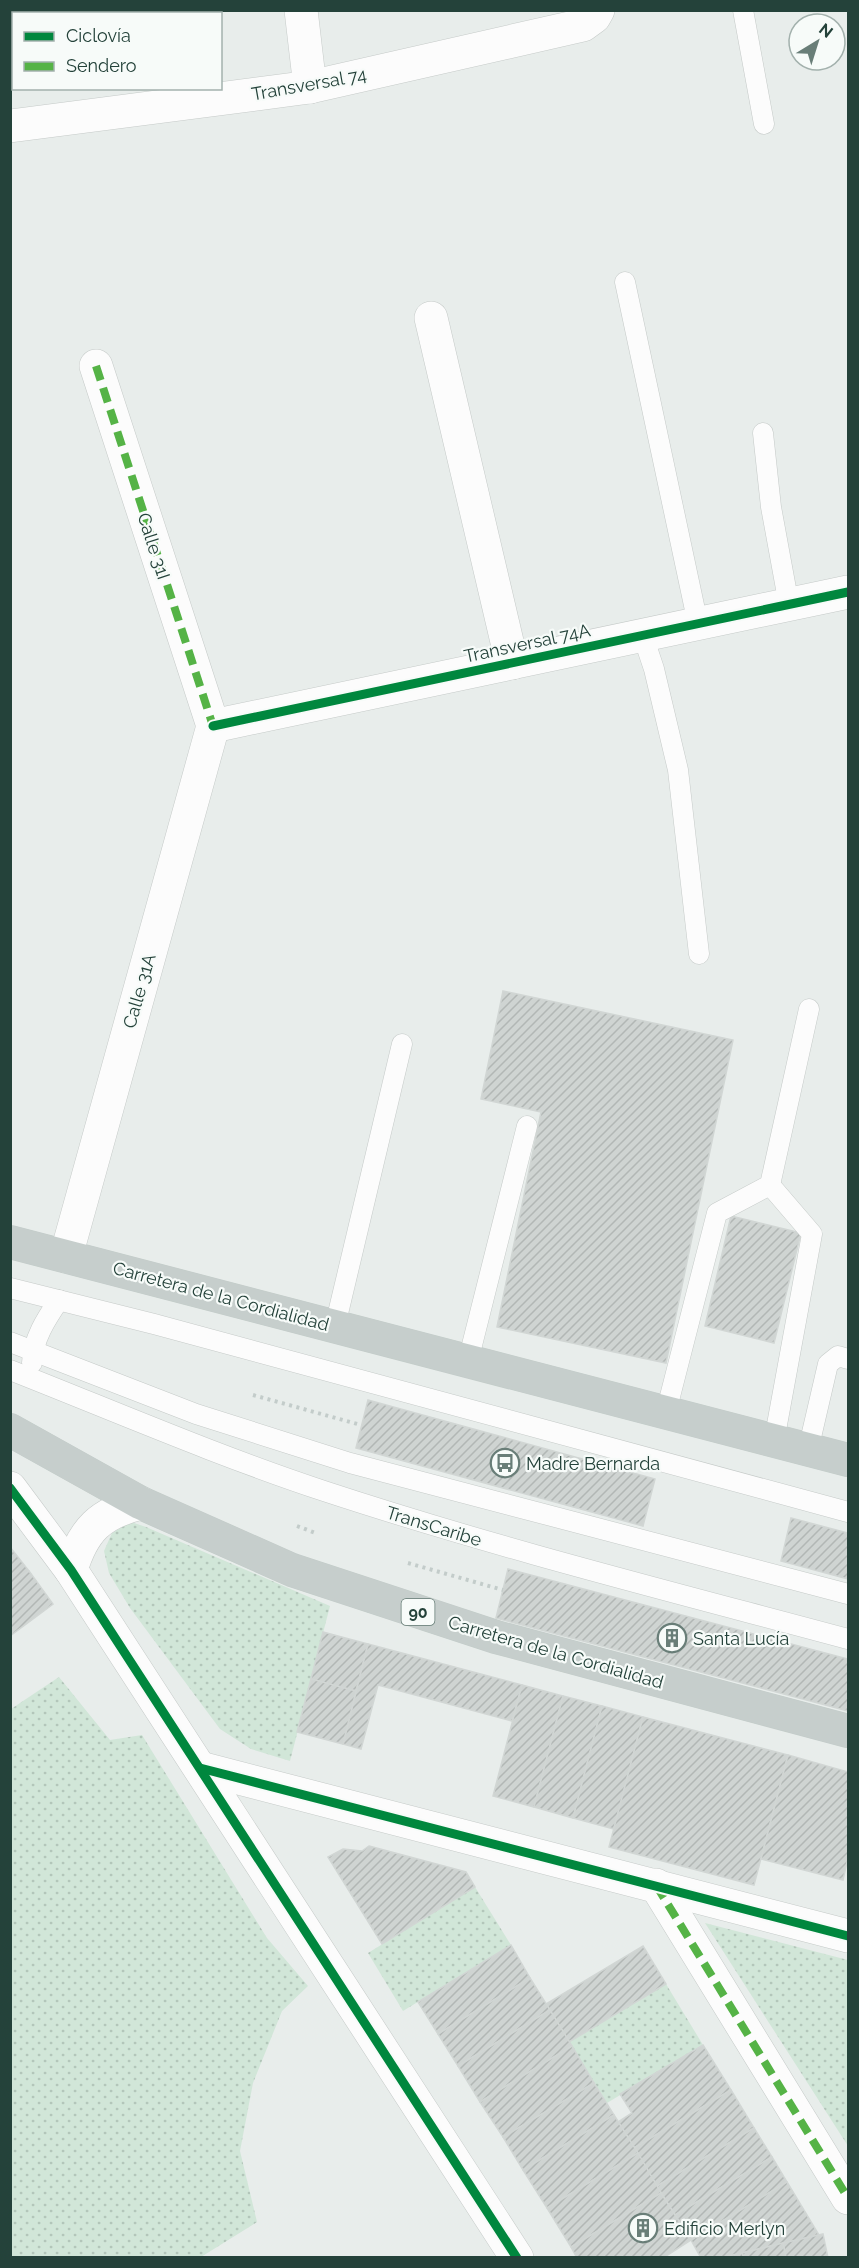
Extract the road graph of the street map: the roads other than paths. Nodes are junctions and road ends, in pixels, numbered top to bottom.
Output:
1 (301, 10) edge
2 (598, 10) edge
3 (743, 10) edge
4 (310, 87) junction
5 (764, 124) dead end
6 (10, 126) edge
7 (624, 282) dead end
8 (431, 318) dead end
9 (96, 366) dead end
10 (764, 434) dead end
11 (849, 592) edge
12 (789, 604) junction
13 (698, 624) junction
14 (643, 636) junction
15 (512, 663) junction
16 (213, 726) junction
17 (699, 954) dead end
18 (809, 1009) dead end
19 (402, 1044) dead end
20 (527, 1126) dead end
21 (770, 1185) junction
22 (10, 1242) edge
23 (66, 1256) junction
24 (10, 1288) edge
25 (59, 1300) junction
26 (335, 1326) junction
27 (10, 1342) edge
28 (33, 1351) junction
29 (849, 1359) edge
30 (468, 1361) junction
31 (10, 1370) edge
32 (31, 1378) junction
33 (666, 1412) junction
34 (10, 1430) edge
35 (774, 1441) junction
36 (808, 1450) junction
37 (849, 1460) edge
38 (10, 1488) edge
39 (141, 1503) junction
40 (849, 1512) edge
41 (71, 1570) junction
42 (849, 1594) edge
43 (849, 1639) edge
44 (849, 1731) edge
45 (200, 1768) junction
46 (656, 1886) junction
47 (849, 1936) edge
48 (849, 2198) edge
49 (517, 2258) edge

1 - 4 street
2 - 4 street, Transversal 74
3 - 5 lane
4 - 6 street, Transversal 74
7 - 13 lane
8 - 15 street
9 - 16 street, Calle 31I
10 - 12 lane
11 - 12 street, Transversal 74A
12 - 13 street, Transversal 74A
13 - 14 street, Transversal 74A
14 - 15 street, Transversal 74A
14 - 17 lane
15 - 16 street, Transversal 74A
16 - 23 street, Calle 31A
18 - 21 lane
19 - 26 lane
20 - 30 lane
21 - 33 lane
21 - 35 lane
22 - 23 highway, Carretera de la Cordialidad
23 - 26 highway, Carretera de la Cordialidad
24 - 25 lane
25 - 28 lane
25 - 40 lane
26 - 30 highway, Carretera de la Cordialidad
27 - 28 lane
28 - 32 lane
28 - 42 lane
29 - 36 lane
30 - 33 highway, Carretera de la Cordialidad
31 - 32 lane, TransCaribe
32 - 43 lane, TransCaribe
33 - 35 highway, Carretera de la Cordialidad
34 - 39 highway, Carretera de la Cordialidad / 90
35 - 36 highway, Carretera de la Cordialidad
36 - 37 highway, Carretera de la Cordialidad
38 - 41 street
39 - 41 street
39 - 44 highway, Carretera de la Cordialidad / 90
41 - 45 street
45 - 46 street
45 - 49 street
46 - 47 street
46 - 48 street

